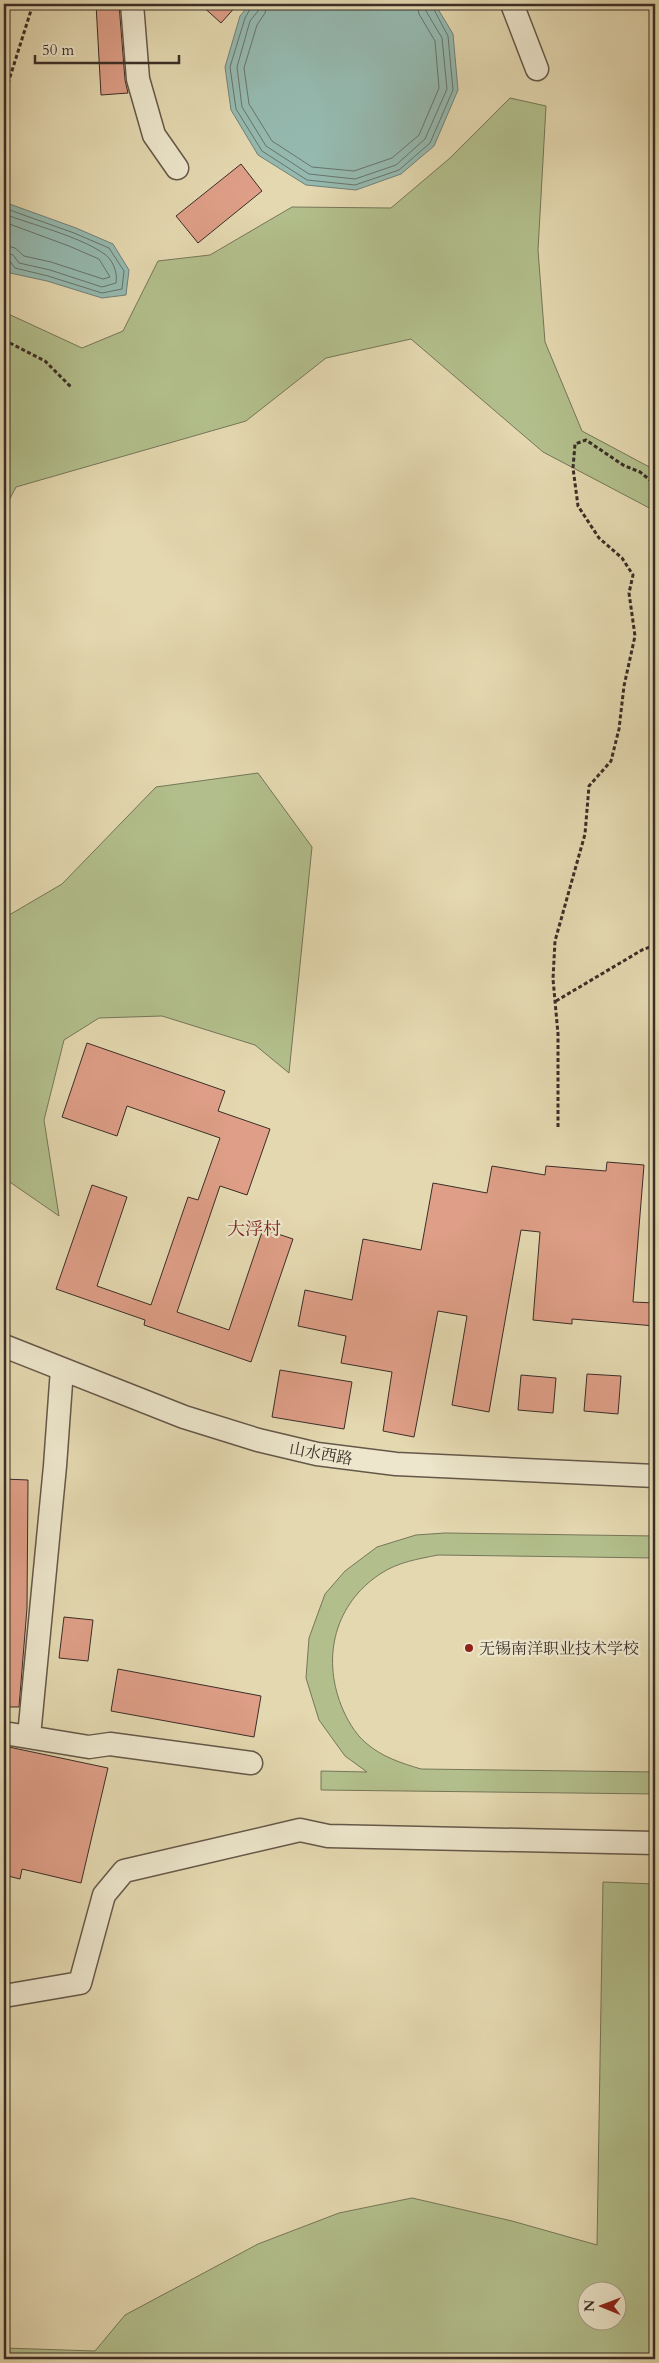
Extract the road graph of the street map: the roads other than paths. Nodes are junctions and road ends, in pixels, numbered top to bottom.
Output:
1 (132, 4) edge
2 (512, 4) edge
3 (536, 69) dead end
4 (177, 168) dead end
5 (4, 1346) edge
6 (62, 1369) junction
7 (655, 1476) edge
8 (4, 1733) edge
9 (29, 1736) junction
10 (251, 1763) dead end
11 (655, 1843) edge
12 (4, 1996) edge

1 - 4 street
2 - 3 street
5 - 6 street, 山水西路
6 - 7 street, 山水西路
6 - 9 street
8 - 9 street
9 - 10 street
11 - 12 street

